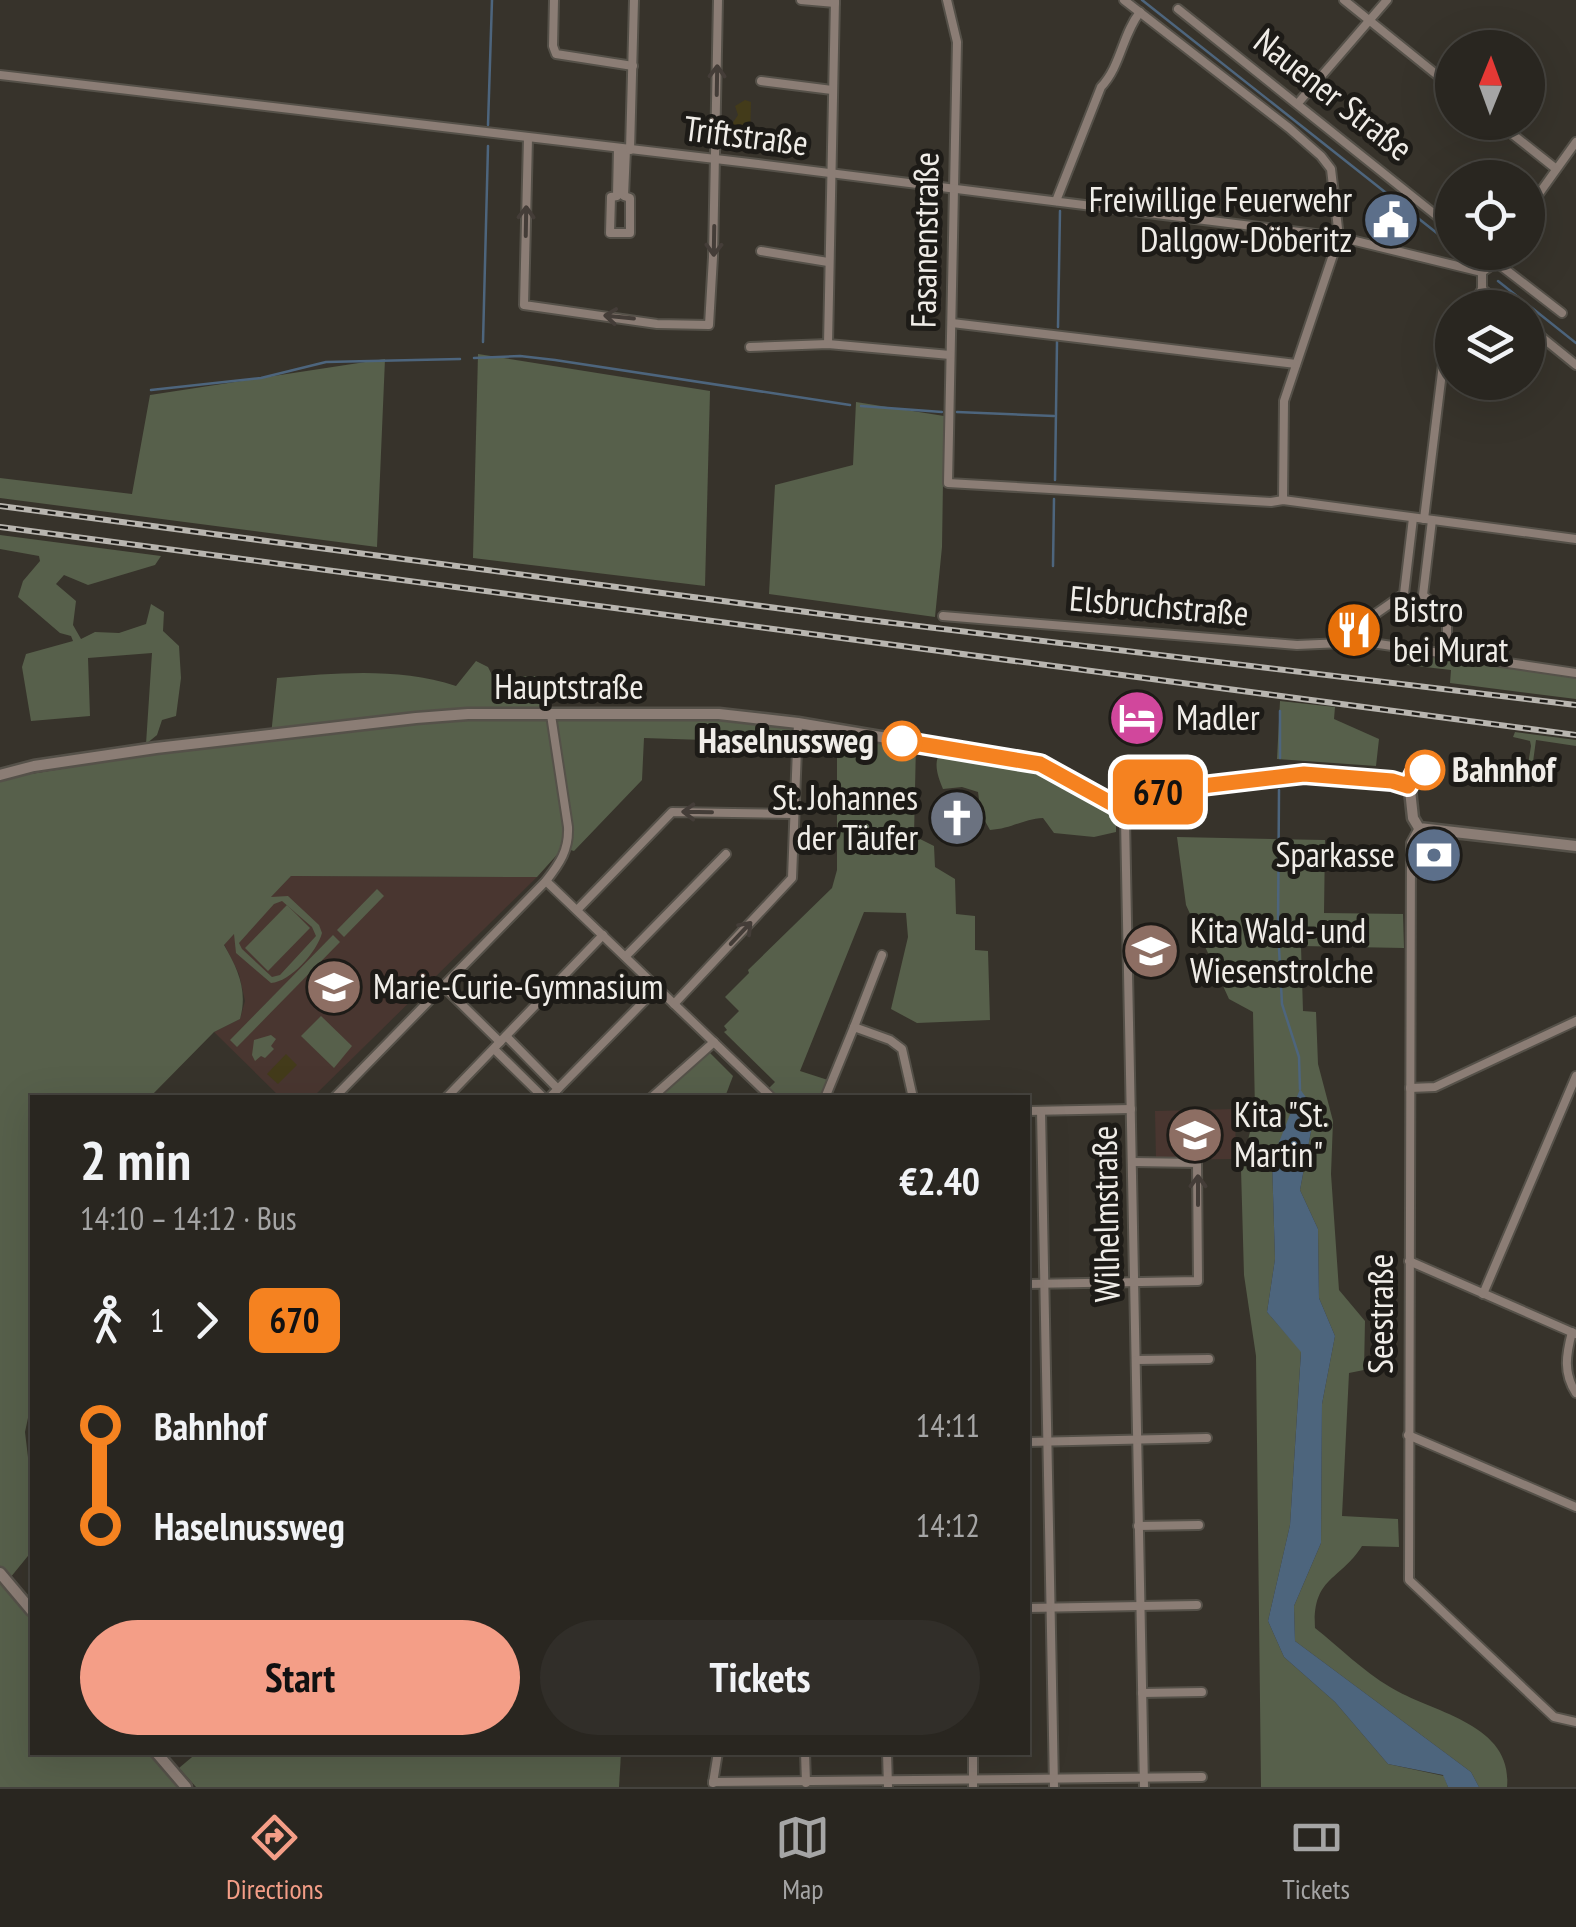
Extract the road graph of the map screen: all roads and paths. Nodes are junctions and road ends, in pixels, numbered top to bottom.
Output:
1 (554, 0) edge
2 (634, 0) edge
3 (718, 0) edge
4 (801, 0) edge
5 (947, 0) edge
6 (1124, 0) edge
7 (1344, 0) edge
8 (1388, 0) edge
9 (835, 2) edge
10 (1178, 8) dead end
11 (1140, 12) junction
12 (1370, 20) junction
13 (633, 66) junction
14 (1435, 73) edge
15 (0, 74) edge
16 (762, 81) dead end
17 (832, 90) junction
18 (1299, 102) junction
19 (528, 138) junction
20 (1520, 140) edge
21 (1576, 142) edge
22 (625, 149) junction
23 (715, 161) junction
24 (1555, 168) junction
25 (830, 174) junction
26 (1545, 183) edge
27 (954, 190) junction
28 (621, 196) junction
29 (1056, 201) junction
30 (1435, 214) edge
31 (1339, 237) junction
32 (761, 251) dead end
33 (828, 262) junction
34 (1485, 270) edge
35 (1504, 270) edge
36 (1482, 272) junction
37 (1482, 289) edge
38 (1562, 314) dead end
39 (952, 323) junction
40 (1545, 340) edge
41 (828, 344) junction
42 (750, 347) dead end
43 (950, 354) junction
44 (1296, 364) junction
45 (1576, 365) edge
46 (1438, 400) edge
47 (1283, 500) junction
48 (1423, 519) junction
49 (1576, 539) edge
50 (943, 616) dead end
51 (1370, 643) junction
52 (1447, 654) junction
53 (1576, 673) edge
54 (552, 715) junction
55 (798, 723) junction
56 (0, 775) edge
57 (1127, 812) junction
58 (794, 814) junction
59 (1419, 828) junction
60 (1576, 846) edge
61 (726, 854) dead end
62 (546, 880) junction
63 (578, 909) junction
64 (604, 935) junction
65 (882, 955) dead end
66 (626, 956) junction
67 (442, 986) junction
68 (657, 988) junction
69 (674, 1004) junction
70 (1576, 1021) edge
71 (854, 1026) junction
72 (500, 1042) junction
73 (714, 1042) junction
74 (1576, 1076) edge
75 (1410, 1088) junction
76 (340, 1095) edge
77 (449, 1095) edge
78 (552, 1095) edge
79 (655, 1095) edge
80 (769, 1095) edge
81 (827, 1095) edge
82 (912, 1095) edge
83 (1131, 1109) junction
84 (1041, 1110) junction
85 (1030, 1111) edge
86 (1133, 1162) junction
87 (1409, 1261) junction
88 (1136, 1282) junction
89 (1030, 1284) edge
90 (1043, 1284) junction
91 (1483, 1294) junction
92 (1574, 1333) edge
93 (1208, 1359) dead end
94 (1136, 1360) junction
95 (1576, 1394) edge
96 (1408, 1435) junction
97 (1208, 1438) dead end
98 (1138, 1440) junction
99 (1030, 1442) edge
100 (1046, 1442) junction
101 (1576, 1507) edge
102 (1138, 1526) junction
103 (1200, 1526) dead end
104 (0, 1573) edge
105 (1140, 1606) junction
106 (1197, 1606) dead end
107 (1050, 1607) junction
108 (1030, 1608) edge
109 (30, 1610) edge
110 (1202, 1692) dead end
111 (1142, 1693) junction
112 (1576, 1722) edge
113 (159, 1755) edge
114 (718, 1755) edge
115 (805, 1755) edge
116 (887, 1755) edge
117 (972, 1755) edge
118 (1202, 1777) dead end
119 (1144, 1782) edge
120 (1054, 1783) edge
121 (888, 1784) edge
122 (973, 1784) edge
123 (713, 1785) edge
124 (806, 1785) edge
125 (186, 1787) edge

1 - 13 street
2 - 13 street
23 -> 3 street
4 - 9 street
5 - 27 street, Fasanenstraße
6 - 11 street
7 - 12 street
8 - 12 street
9 - 17 street
10 - 18 street, Nauener Straße
11 - 29 street
11 - 31 street
12 - 14 street
12 - 18 street
13 - 22 street
15 - 19 street, Triftstraße
16 - 17 street
17 - 25 street
18 - 30 street, Nauener Straße
19 - 22 street, Triftstraße
23 -> 19 street
20 - 24 street
21 - 24 street
22 - 23 street, Triftstraße
22 - 28 street
23 - 25 street, Triftstraße
24 - 26 street
25 - 27 street, Triftstraße
25 - 33 street
27 - 29 street, Triftstraße
27 - 39 street, Fasanenstraße
28 - 28 street
29 - 31 street, Triftstraße
31 - 36 street, Triftstraße
31 - 44 street
32 - 33 street
33 - 41 street
34 - 36 street
35 - 38 street
36 - 37 street
39 - 43 street, Fasanenstraße
39 - 44 street
40 - 45 street
41 - 42 street
41 - 43 street
43 - 47 street, Fasanenstraße
44 - 47 street
46 - 48 street
47 - 48 street
48 - 49 street
48 - 51 street
48 - 52 street
50 - 51 street, Elsbruchstraße
51 - 52 street, Elsbruchstraße
52 - 53 street, Elsbruchstraße
54 - 55 street, Hauptstraße
54 - 56 street, Hauptstraße
54 - 62 street
55 - 57 street, Hauptstraße
55 - 58 street
57 - 59 street
57 - 83 street, Wilhelmstraße
58 -> 63 street
69 -> 58 street
59 - 60 street
59 - 75 street, Seestraße
61 - 66 street
62 - 63 street
62 - 67 street
63 - 64 street
64 - 66 street
64 - 72 street
65 - 71 street
66 - 68 street
67 - 72 street
67 - 76 street
68 - 69 street
68 - 78 street
69 - 73 street
70 - 75 street
71 - 81 street
71 - 82 street
72 - 77 street
72 - 78 street
72 - 78 street
73 - 79 street
73 - 80 street
74 - 91 street
75 - 87 street, Seestraße
83 - 84 street
83 - 86 street, Wilhelmstraße
84 - 85 street
84 - 90 street
86 - 88 street, Wilhelmstraße
88 -> 86 street
87 - 91 street
87 - 96 street, Seestraße
88 - 90 street
88 - 94 street, Wilhelmstraße
89 - 90 street
90 - 100 street
91 - 92 street
92 - 95 street
93 - 94 street
94 - 98 street, Wilhelmstraße
96 - 101 street
96 - 112 street, Seestraße
97 - 98 street
98 - 100 street
98 - 102 street, Wilhelmstraße
99 - 100 street
100 - 107 street
102 - 103 street
102 - 105 street, Wilhelmstraße
104 - 109 street
105 - 106 street
105 - 107 street
105 - 111 street, Wilhelmstraße
107 - 108 street
107 - 120 street
110 - 111 street
111 - 119 street, Wilhelmstraße
113 - 125 street
114 - 123 street
115 - 124 street
116 - 121 street
117 - 122 street
118 - 119 street
119 - 120 street
120 - 122 street
121 - 122 street
121 - 124 street
123 - 124 street

